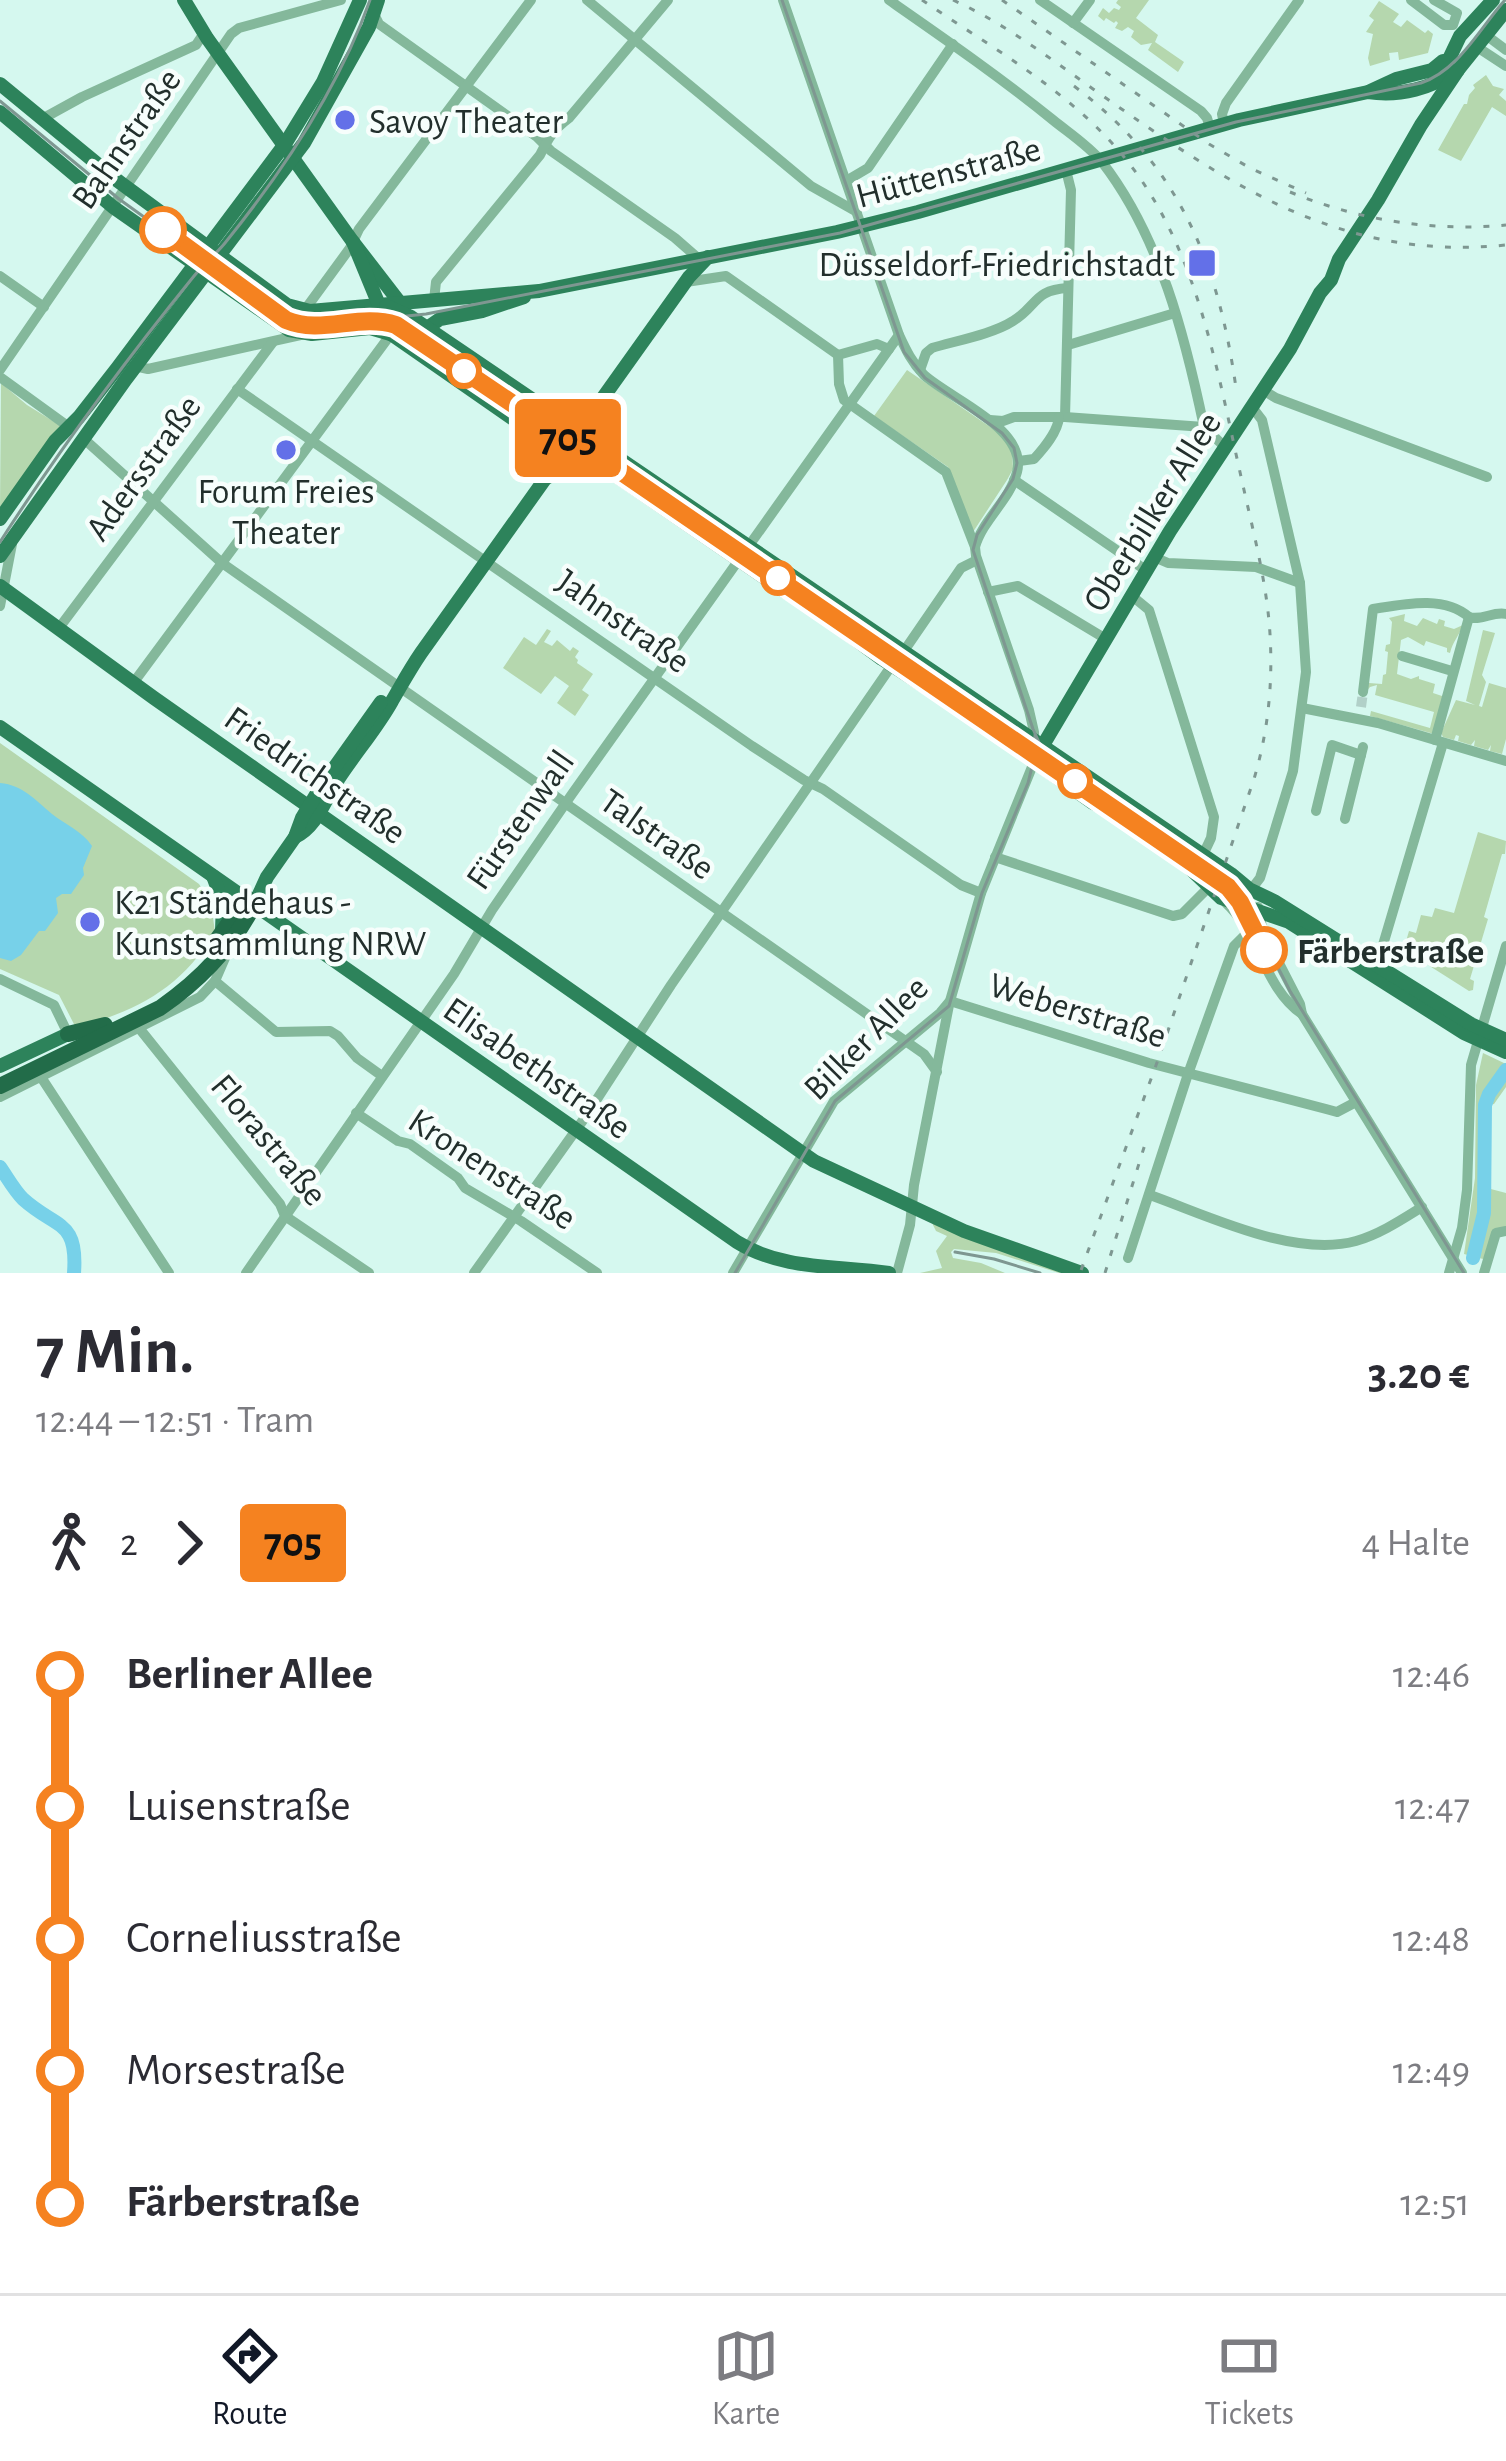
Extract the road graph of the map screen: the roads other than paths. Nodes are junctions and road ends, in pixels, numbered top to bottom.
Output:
1 (184, 0) edge
2 (340, 0) edge
3 (360, 0) edge
4 (532, 0) edge
5 (587, 0) edge
6 (668, 0) edge
7 (783, 0) edge
8 (889, 0) edge
9 (1040, 0) edge
10 (1090, 0) edge
11 (1300, 0) edge
12 (1411, 0) edge
13 (1434, 0) edge
14 (1493, 0) edge
15 (376, 7) edge
16 (1506, 10) edge
17 (1073, 23) junction
18 (204, 33) junction
19 (634, 38) junction
20 (1482, 41) junction
21 (953, 44) junction
22 (1453, 47) junction
23 (1506, 50) edge
24 (219, 53) junction
25 (1506, 66) edge
26 (1458, 70) junction
27 (1437, 83) junction
28 (0, 84) edge
29 (465, 87) junction
30 (1411, 90) junction
31 (1369, 92) junction
32 (0, 112) edge
33 (1423, 118) junction
34 (42, 119) junction
35 (1224, 124) junction
36 (545, 145) junction
37 (289, 151) junction
38 (1100, 160) junction
39 (1066, 170) junction
40 (846, 181) junction
41 (127, 188) junction
42 (113, 207) junction
43 (859, 219) junction
44 (353, 242) junction
45 (215, 251) junction
46 (704, 258) junction
47 (661, 267) junction
48 (200, 269) junction
49 (0, 276) edge
50 (681, 283) junction
51 (1068, 289) junction
52 (539, 291) junction
53 (434, 300) junction
54 (400, 303) junction
55 (380, 305) junction
56 (44, 307) junction
57 (304, 311) junction
58 (1175, 313) junction
59 (411, 317) junction
60 (427, 328) junction
61 (305, 334) junction
62 (391, 334) junction
63 (898, 335) junction
64 (138, 340) junction
65 (273, 342) junction
66 (1068, 345) junction
67 (889, 350) junction
68 (838, 356) junction
69 (137, 363) junction
70 (920, 370) junction
71 (0, 373) edge
72 (237, 389) junction
73 (1263, 390) junction
74 (850, 404) junction
75 (1252, 407) junction
76 (1062, 417) junction
77 (987, 420) junction
78 (74, 422) junction
79 (1204, 427) junction
80 (579, 430) junction
81 (532, 432) junction
82 (84, 439) junction
83 (313, 443) junction
84 (1224, 446) junction
85 (566, 448) junction
86 (1019, 461) junction
87 (595, 462) junction
88 (1487, 477) dead end
89 (545, 478) junction
90 (1014, 480) junction
91 (153, 502) junction
92 (37, 503) junction
93 (0, 519) edge
94 (17, 531) junction
95 (743, 552) junction
96 (976, 554) junction
97 (0, 556) edge
98 (485, 561) junction
99 (222, 563) junction
100 (1150, 564) junction
101 (1300, 583) junction
102 (2, 587) edge
103 (988, 592) junction
104 (1132, 596) junction
105 (0, 606) edge
106 (1506, 614) edge
107 (1469, 617) junction
108 (59, 628) junction
109 (1106, 639) junction
110 (904, 651) junction
111 (1402, 656) dead end
112 (890, 668) junction
113 (1452, 670) junction
114 (935, 672) junction
115 (655, 677) junction
116 (917, 681) junction
117 (134, 682) junction
118 (398, 686) junction
119 (1363, 692) tunnel mouth
120 (1302, 708) junction
121 (1029, 710) junction
122 (1012, 725) junction
123 (0, 727) edge
124 (1439, 741) junction
125 (1038, 743) junction
126 (1506, 761) edge
127 (1034, 762) junction
128 (811, 783) junction
129 (565, 804) junction
130 (315, 809) junction
131 (1316, 811) dead end
132 (1345, 819) dead end
133 (1203, 855) junction
134 (995, 857) junction
135 (212, 873) junction
136 (1208, 888) junction
137 (1250, 891) junction
138 (981, 893) junction
139 (251, 901) junction
140 (1231, 903) junction
141 (1259, 911) junction
142 (722, 914) junction
143 (282, 922) junction
144 (483, 928) junction
145 (1248, 932) junction
146 (228, 938) junction
147 (1506, 946) edge
148 (1377, 965) junction
149 (0, 979) edge
150 (215, 981) junction
151 (950, 1001) junction
152 (1301, 1015) junction
153 (421, 1021) junction
154 (105, 1025) junction
155 (139, 1028) junction
156 (68, 1034) junction
157 (1480, 1035) junction
158 (638, 1038) junction
159 (1506, 1040) edge
160 (904, 1042) junction
161 (1506, 1052) edge
162 (0, 1071) edge
163 (938, 1072) junction
164 (1188, 1074) junction
165 (382, 1076) junction
166 (41, 1077) junction
167 (0, 1086) edge
168 (0, 1097) edge
169 (1356, 1102) junction
170 (356, 1113) junction
171 (575, 1130) junction
172 (803, 1154) junction
173 (1150, 1195) junction
174 (912, 1206) junction
175 (1422, 1207) junction
176 (285, 1216) junction
177 (515, 1217) junction
178 (1432, 1224) junction
179 (1463, 1224) junction
180 (1506, 1231) edge
181 (747, 1248) junction
182 (1128, 1258) dead end
183 (1453, 1258) junction
184 (848, 1270) edge
185 (367, 1272) edge
186 (169, 1273) edge
187 (246, 1273) edge
188 (475, 1273) edge
189 (597, 1273) edge
190 (733, 1273) edge
191 (893, 1273) edge
192 (1082, 1273) edge
193 (1449, 1273) edge
194 (1462, 1273) edge
195 (1484, 1273) edge

1 - 18 main road
2 - 24 street, Bahnstraße
3 - 37 main road
4 - 29 street
5 - 19 street
6 - 19 street
7 - 40 street
8 - 21 street
9 - 17 street
10 - 17 street
11 - 35 street
12 - 13 street
14 - 22 main road, Oberbilker Allee
15 - 29 street
15 - 37 main road
16 - 20 main road, Oberbilker Allee
17 - 35 street
18 - 24 main road
18 - 34 street
19 - 36 street
19 - 43 street
20 - 23 street
20 - 25 street
20 - 26 main road, Oberbilker Allee
21 - 38 street
21 - 40 street
22 - 27 main road, Oberbilker Allee
22 - 31 main road, Hüttenstraße
24 - 37 main road
24 - 41 street, Bahnstraße
26 - 27 main road, Hüttenstraße
26 - 33 main road, Oberbilker Allee
27 - 30 main road, Hüttenstraße
27 - 33 main road, Oberbilker Allee
28 - 34 main road
29 - 36 street
29 - 44 street
30 - 31 main road, Hüttenstraße
30 - 33 main road
31 - 35 main road, Hüttenstraße
32 - 42 main road
33 - 73 main road, Oberbilker Allee
34 - 41 main road
35 - 38 main road, Hüttenstraße
36 - 46 street
36 - 53 street
37 - 44 main road
37 - 45 main road
38 - 39 main road, Hüttenstraße
38 - 58 street
39 - 43 main road, Hüttenstraße
39 - 51 street
40 - 43 street
41 - 42 street, Bahnstraße
41 - 45 main road
42 - 48 main road
42 - 56 street, Bahnstraße
43 - 46 main road, Hüttenstraße
43 - 63 street
44 - 54 main road
44 - 55 main road
44 - 57 street
45 - 48 main road
45 - 57 main road
46 - 47 main road, Hüttenstraße
46 - 50 main road
47 - 50 main road
47 - 52 main road, Hüttenstraße
48 - 61 main road
48 - 64 main road
48 - 69 main road
49 - 56 street
50 - 68 street
50 - 80 main road
51 - 66 street
51 - 70 street
52 - 53 main road, Hüttenstraße
52 - 60 main road, Hüttenstraße
53 - 54 main road, Hüttenstraße
54 - 55 main road, Hüttenstraße
54 - 59 main road
55 - 57 main road, Hüttenstraße
55 - 59 main road
55 - 62 main road
56 - 71 street, Bahnstraße
58 - 66 street
58 - 79 street
59 - 60 main road
60 - 62 main road, Hüttenstraße
60 - 80 main road
61 - 62 main road, Hüttenstraße
61 - 65 street, Hüttenstraße
62 - 81 main road
62 - 83 street
63 - 67 street, Fürstenwall
63 - 70 street
64 - 69 main road
64 - 78 main road
65 - 69 street, Hüttenstraße
65 - 72 street, Adersstraße
66 - 76 street
67 - 68 street
67 - 74 street, Fürstenwall
68 - 74 street
69 - 82 main road
70 - 77 street
71 - 78 street
72 - 83 street, Jahnstraße
72 - 91 street, Adersstraße
73 - 75 main road, Oberbilker Allee
73 - 88 street
74 - 95 street, Fürstenwall
74 - 96 street
75 - 84 main road, Oberbilker Allee
75 - 101 street
76 - 77 street
76 - 79 street
76 - 86 street
77 - 86 street
78 - 82 main road
78 - 92 main road
78 - 93 main road
79 - 84 street
80 - 85 main road
80 - 95 main road
81 - 85 main road
81 - 89 main road
82 - 91 street, Talstraße
82 - 92 main road
83 - 98 street, Jahnstraße
83 - 99 street
84 - 100 main road, Oberbilker Allee
85 - 87 main road
85 - 89 main road
86 - 90 street
87 - 89 main road
87 - 95 main road
89 - 98 main road
90 - 96 street
90 - 100 street
91 - 99 street, Talstraße
91 - 108 street, Adersstraße
92 - 94 main road
94 - 97 main road
94 - 102 street
95 - 110 main road
95 - 112 main road
95 - 115 street, Fürstenwall
96 - 103 street
96 - 110 street
98 - 115 street, Jahnstraße
98 - 118 main road
99 - 117 street
99 - 118 street, Talstraße
100 - 101 street
100 - 104 main road, Oberbilker Allee
101 - 120 street
102 - 105 street
102 - 108 main road, Friedrichstraße
103 - 109 street
103 - 121 street
104 - 109 main road, Oberbilker Allee
104 - 133 street
106 - 107 street
107 - 113 street
107 - 119 street
108 - 117 main road, Friedrichstraße
109 - 125 main road, Oberbilker Allee
110 - 114 main road
111 - 113 street
112 - 116 main road
112 - 128 street
113 - 124 street
114 - 116 main road
114 - 122 main road
115 - 128 street, Jahnstraße
115 - 129 street, Fürstenwall
116 - 127 main road
117 - 130 main road, Friedrichstraße
118 - 129 street, Talstraße
118 - 130 main road
120 - 124 street
120 - 137 street
121 - 122 street
121 - 125 street
122 - 125 main road
123 - 135 main road, Elisabethstraße
124 - 126 street
124 - 148 street
125 - 127 main road, Oberbilker Allee
125 - 133 main road
127 - 134 street, Bilker Allee
127 - 136 main road
128 - 138 street, Jahnstraße
128 - 142 street
129 - 142 street, Talstraße
129 - 144 street, Fürstenwall
130 - 139 main road
130 - 144 main road, Friedrichstraße
131 - 132 street
133 - 137 main road
134 - 136 street
134 - 138 street, Bilker Allee
135 - 139 main road, Elisabethstraße
135 - 146 main road
136 - 140 main road
137 - 140 main road
137 - 141 street
137 - 148 main road
138 - 151 street, Bilker Allee
139 - 143 main road, Elisabethstraße
139 - 146 highway
140 - 141 main road
140 - 145 street
141 - 152 street
141 - 157 main road
142 - 158 street
142 - 160 street, Talstraße
143 - 146 main road
143 - 153 main road, Elisabethstraße
144 - 153 street, Fürstenwall
144 - 158 main road, Friedrichstraße
145 - 152 street
145 - 164 street
146 - 150 street
146 - 154 highway
146 - 167 highway
147 - 157 street
148 - 157 main road
149 - 156 street
150 - 155 street
150 - 165 street
151 - 160 street, Bilker Allee
151 - 163 street
151 - 164 street, Weberstraße
152 - 169 street
153 - 165 street, Fürstenwall
153 - 171 main road, Elisabethstraße
154 - 156 highway
154 - 162 highway
155 - 166 street
155 - 176 street, Florastraße
156 - 162 main road
157 - 159 main road
157 - 161 main road
157 - 179 street
158 - 171 street
158 - 172 main road, Friedrichstraße
160 - 163 street, Talstraße
160 - 172 street, Bilker Allee
163 - 174 street
164 - 169 street, Weberstraße
164 - 173 street
165 - 170 street, Fürstenwall
166 - 168 street
166 - 186 street
169 - 175 street
170 - 176 street, Fürstenwall
170 - 177 street, Kronenstraße
171 - 177 street
171 - 181 main road, Elisabethstraße
172 - 174 main road
172 - 181 street, Bilker Allee
173 - 175 street
173 - 182 street
174 - 191 street
174 - 192 main road
175 - 178 street
176 - 185 street, Florastraße
176 - 187 street, Fürstenwall
177 - 188 street
177 - 189 street, Kronenstraße
178 - 179 street
178 - 183 street
179 - 183 street
180 - 195 street
181 - 184 main road, Elisabethstraße
181 - 190 street, Bilker Allee
183 - 193 street
183 - 194 street
184 - 191 main road, Elisabethstraße

